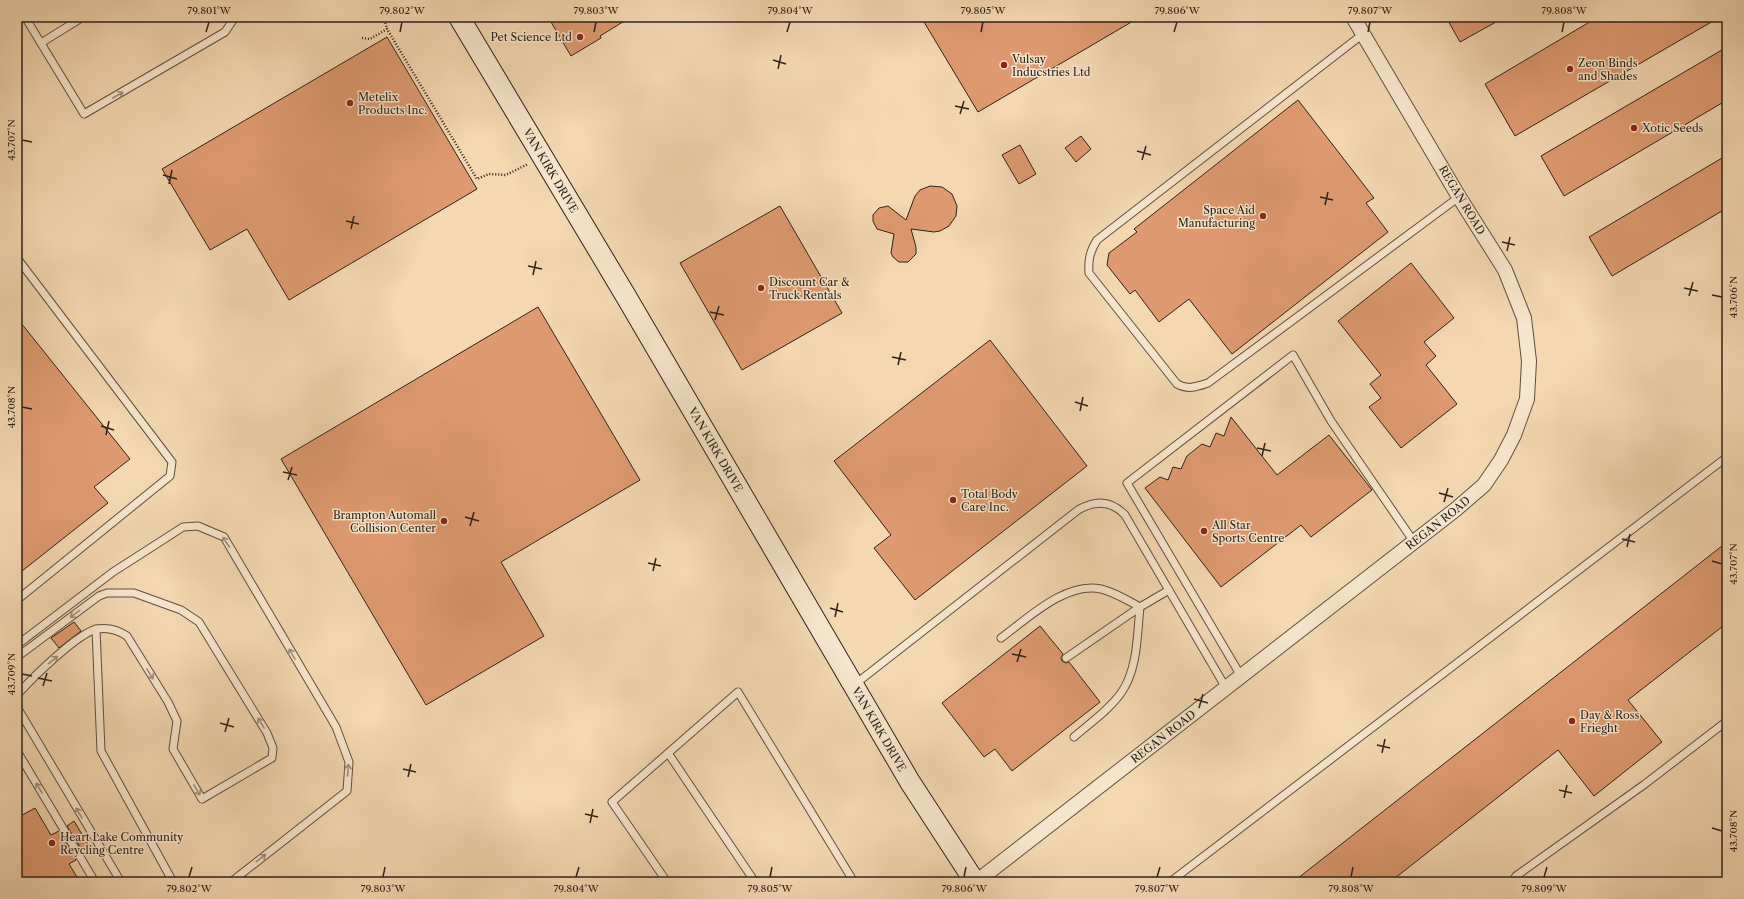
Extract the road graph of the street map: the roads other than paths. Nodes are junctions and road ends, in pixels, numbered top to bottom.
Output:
1 (25, 17) edge
2 (83, 17) edge
3 (458, 17) edge
4 (1353, 17) edge
5 (233, 18) edge
6 (1363, 34) junction
7 (41, 43) junction
8 (1459, 197) junction
9 (17, 258) edge
10 (1727, 458) edge
11 (1414, 542) junction
12 (1169, 590) junction
13 (17, 600) edge
14 (1140, 606) junction
15 (96, 630) junction
16 (1001, 638) dead end
17 (17, 645) edge
18 (17, 656) edge
19 (1066, 658) dead end
20 (1241, 676) junction
21 (854, 685) junction
22 (1226, 688) junction
23 (17, 695) edge
24 (17, 707) edge
25 (1727, 721) edge
26 (1074, 737) dead end
27 (17, 751) edge
28 (668, 753) junction
29 (95, 882) edge
30 (121, 882) edge
31 (173, 882) edge
32 (231, 882) edge
33 (667, 882) edge
34 (755, 882) edge
35 (854, 882) edge
36 (975, 882) edge
37 (1170, 882) edge
38 (1512, 882) edge

1 - 7 lane
2 - 7 lane
3 - 21 street, VAN KIRK DRIVE
4 - 6 street, REGAN ROAD
7 -> 5 lane
6 - 8 street, REGAN ROAD
6 - 8 lane
8 - 11 street, REGAN ROAD
9 - 13 lane
10 - 37 lane
11 - 20 street, REGAN ROAD
11 - 20 lane
12 - 14 lane
12 - 21 lane
12 - 22 lane
14 - 16 lane
14 - 19 lane
14 - 26 lane
15 -> 18 lane
23 -> 15 lane
15 - 31 lane
32 -> 17 lane
20 - 22 street, REGAN ROAD
21 - 36 street, VAN KIRK DRIVE
22 - 36 street, REGAN ROAD
30 -> 24 lane
25 - 38 lane
29 -> 27 lane
28 - 33 lane
28 - 34 lane
28 - 35 lane

